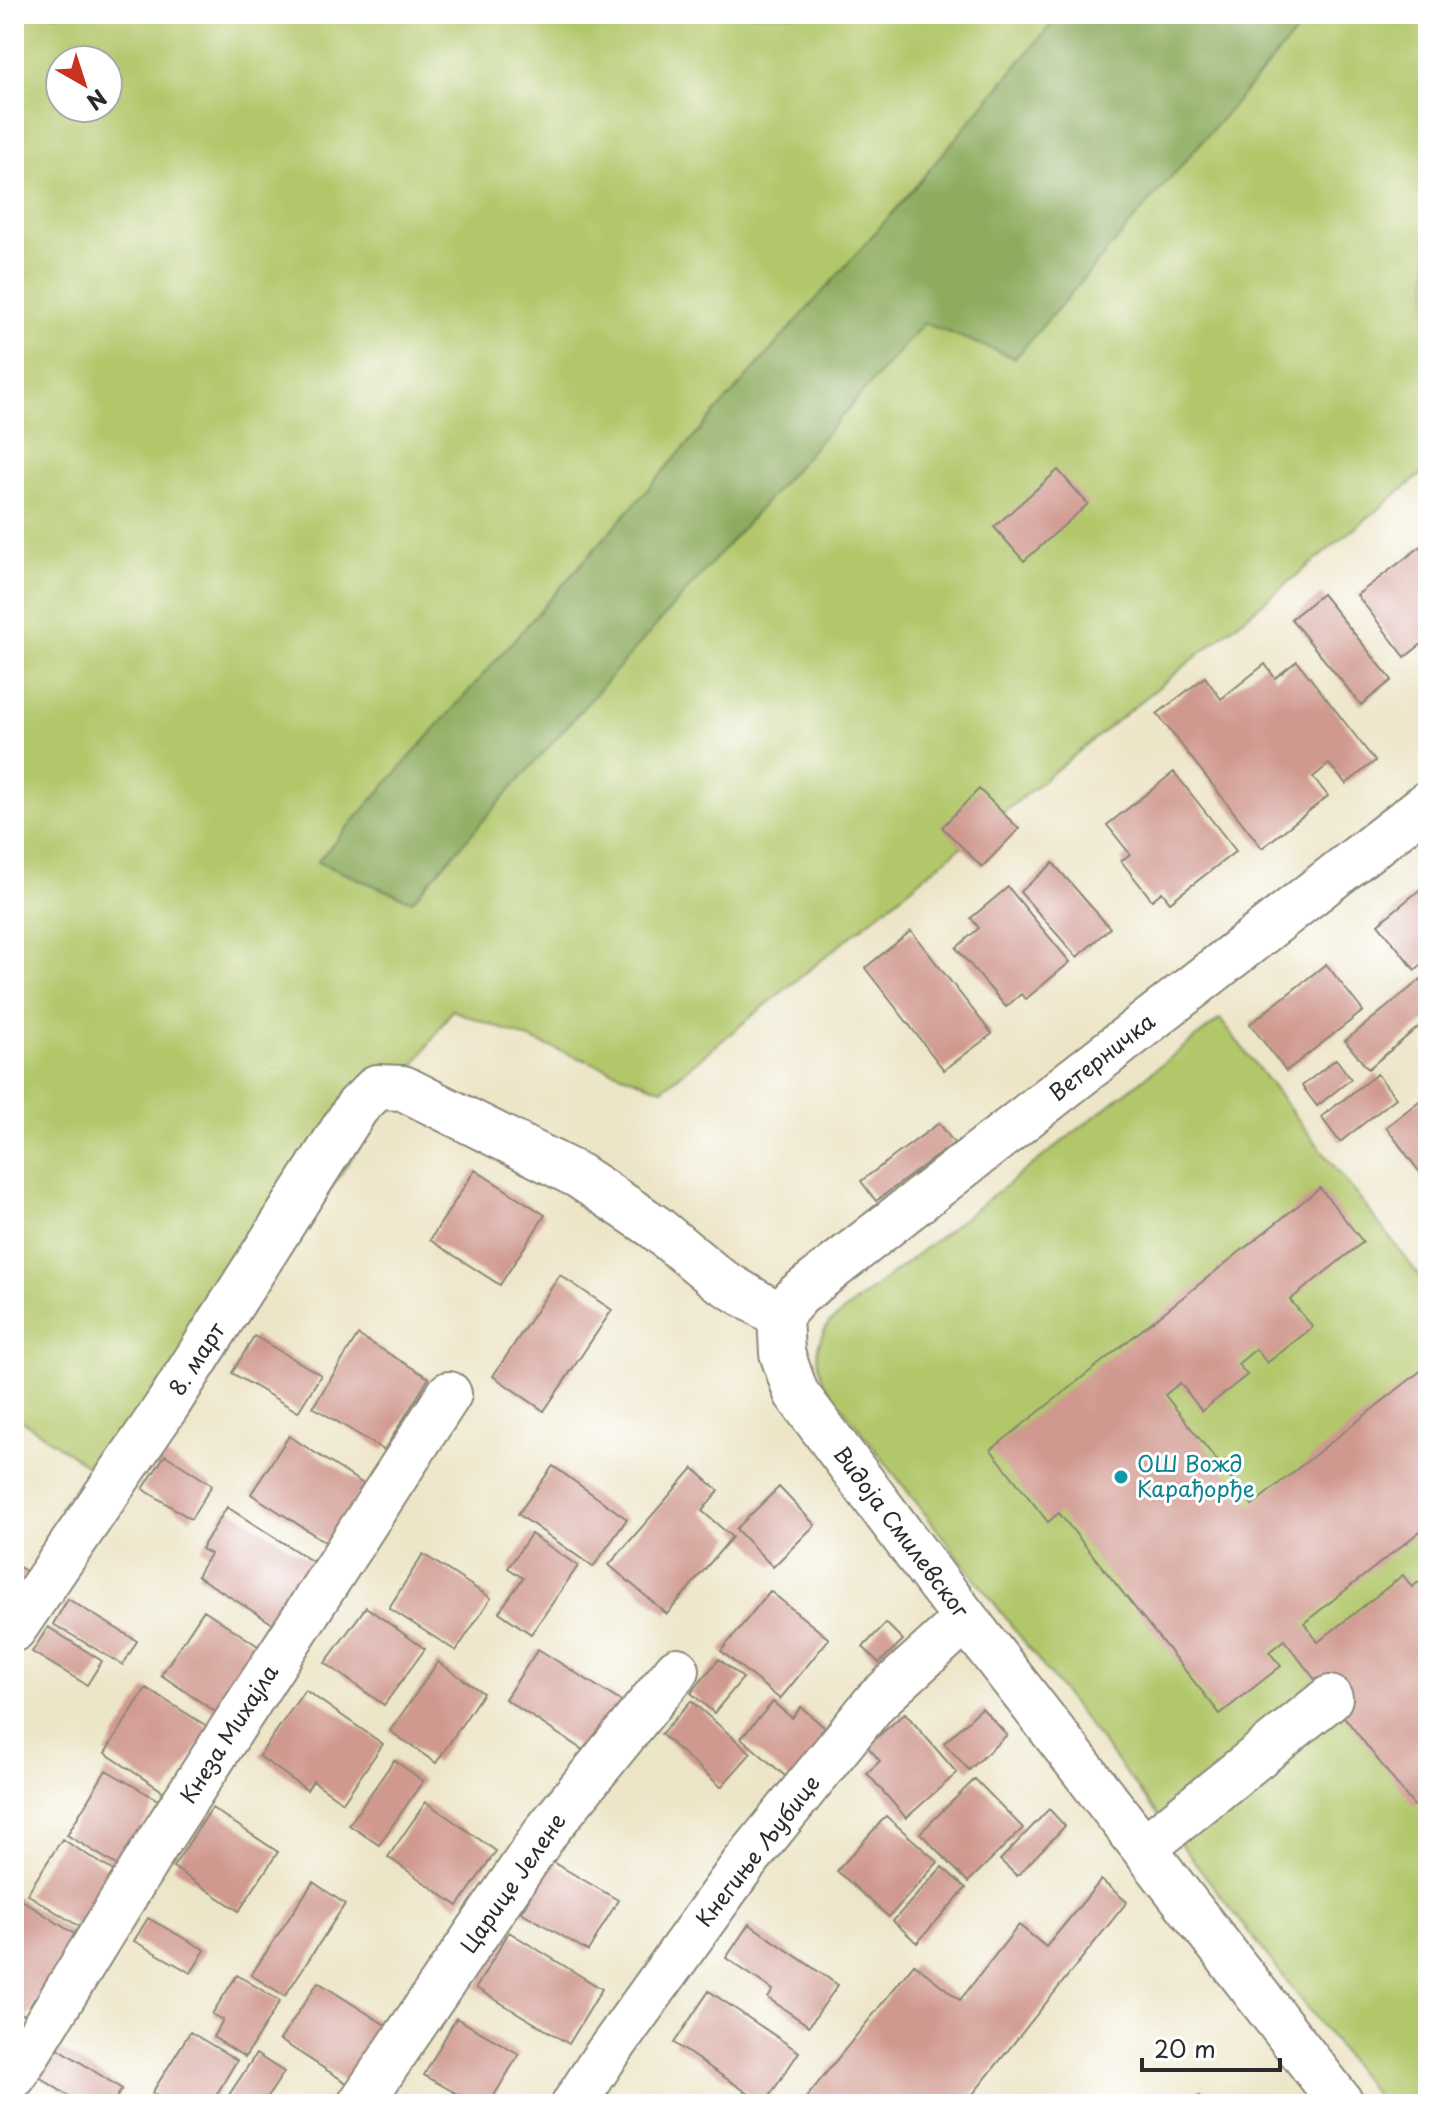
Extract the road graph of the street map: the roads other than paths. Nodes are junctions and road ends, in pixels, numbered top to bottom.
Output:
1 (1428, 803) edge
2 (780, 1316) junction
3 (449, 1394) dead end
4 (966, 1619) junction
5 (14, 1629) edge
6 (677, 1670) dead end
7 (1330, 1698) dead end
8 (1144, 1848) junction
9 (14, 2076) edge
10 (360, 2104) edge
11 (574, 2104) edge
12 (1342, 2104) edge

1 - 2 street, Ветерничка
2 - 4 street, Видоја Смилевског
2 - 5 street, 8. март
3 - 9 street, Кнеза Михајла
4 - 8 street, Видоја Смилевског
4 - 11 street, Кнегиње Љубице
6 - 10 street, Царице Јелене
7 - 8 street
8 - 12 street, Видоја Смилевског

